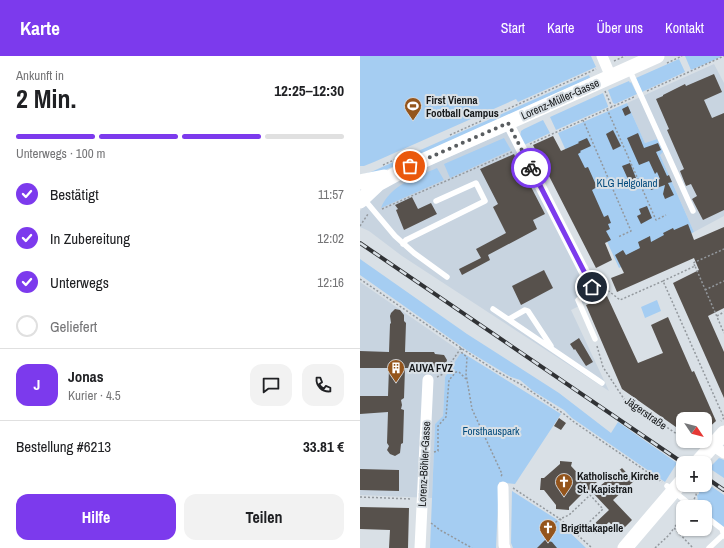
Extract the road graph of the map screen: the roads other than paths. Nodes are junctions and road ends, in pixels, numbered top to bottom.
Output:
1 (602, 56) edge
2 (657, 56) edge
3 (627, 62) edge
4 (608, 83) junction
5 (508, 123) junction
6 (398, 174) junction
7 (360, 182) edge
8 (436, 201) dead end
9 (366, 206) edge
10 (693, 211) dead end
11 (403, 244) junction
12 (447, 277) dead end
13 (592, 287) joint
14 (493, 309) dead end
15 (509, 319) junction
16 (595, 339) road end
17 (552, 348) junction
18 (428, 380) road end
19 (602, 383) dead end
20 (724, 432) edge
21 (718, 449) edge
22 (708, 456) edge
23 (675, 486) edge
24 (503, 487) road end
25 (686, 500) edge
26 (712, 521) edge
27 (724, 536) edge
28 (420, 548) edge
29 (505, 548) edge
30 (625, 548) edge
31 (710, 548) edge

1 - 4 street
2 - 3 main road, Lorenz-Müller-Gasse
3 - 4 main road, Lorenz-Müller-Gasse
3 - 10 lane
4 - 5 main road, Lorenz-Müller-Gasse
5 - 6 main road, Lorenz-Müller-Gasse
5 - 13 street
6 - 7 main road
6 - 9 main road, Lorenz-Müller-Gasse
8 - 11 lane
9 - 11 lane
11 - 12 lane
13 - 16 lane
14 - 15 lane
15 - 17 lane
15 - 17 lane
17 - 19 lane
18 - 28 street, Lorenz-Böhler-Gasse
20 - 21 main road
21 - 22 main road
23 - 25 lane
23 - 30 main road
24 - 29 street
26 - 27 lane
27 - 31 lane

